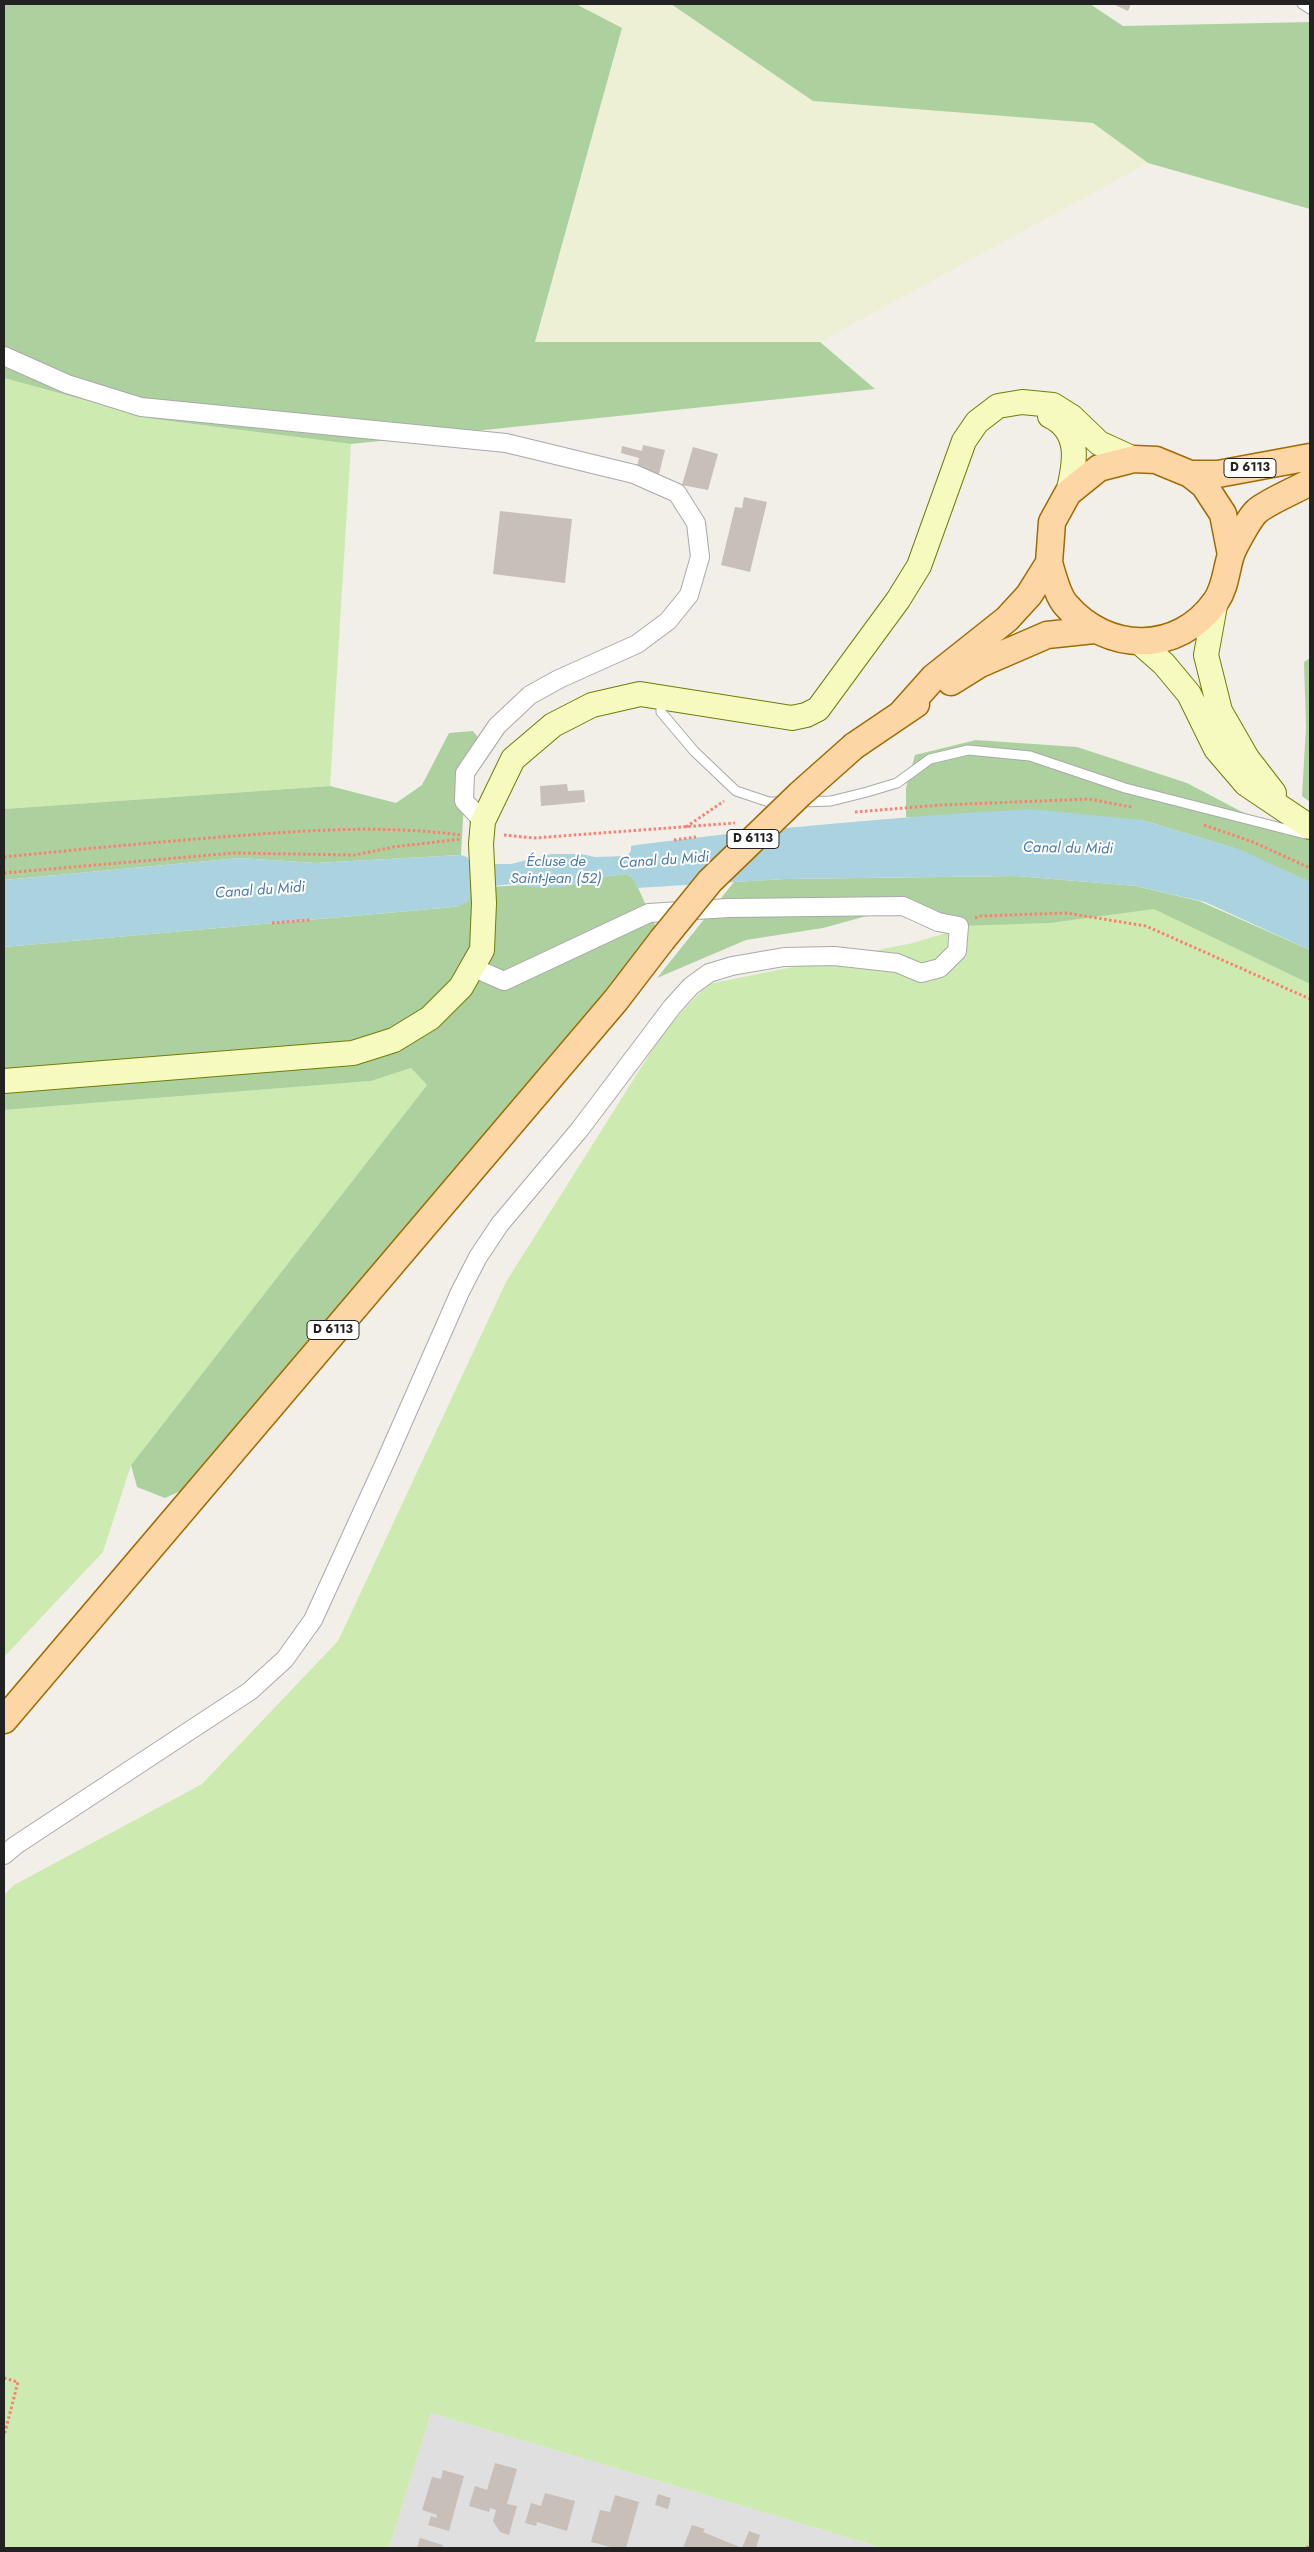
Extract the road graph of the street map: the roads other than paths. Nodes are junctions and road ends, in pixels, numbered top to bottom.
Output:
1 (1302, 4) edge
2 (1310, 9) edge
3 (4, 356) edge
4 (1022, 402) junction
5 (1310, 457) edge
6 (1134, 459) junction
7 (1190, 474) junction
8 (1310, 482) edge
9 (1068, 493) junction
10 (1231, 555) junction
11 (1048, 562) junction
12 (1216, 600) junction
13 (1094, 630) junction
14 (1140, 642) junction
15 (660, 697) junction
16 (901, 714) junction
17 (1290, 814) junction
18 (1310, 827) edge
19 (482, 834) junction
20 (1310, 835) edge
21 (472, 966) junction
22 (4, 1081) edge
23 (4, 1720) edge
24 (4, 1855) edge

1 - 2 lane
3 - 19 street
4 - 6 street
4 - 9 street
4 - 15 street
5 - 7 main road, D 6113
6 - 7 main road
6 - 9 main road
7 - 10 main road
8 - 10 main road, D 6113
9 - 11 main road
10 - 12 main road
11 - 13 main road
11 - 16 main road, D 6113
12 - 14 main road
12 - 17 street
13 - 14 main road
13 - 16 main road, D 6113
14 - 17 street
15 - 19 street
15 - 20 lane
16 - 23 main road, D 6113, bridge
17 - 18 street
19 - 21 street
21 - 22 street
21 - 24 street

